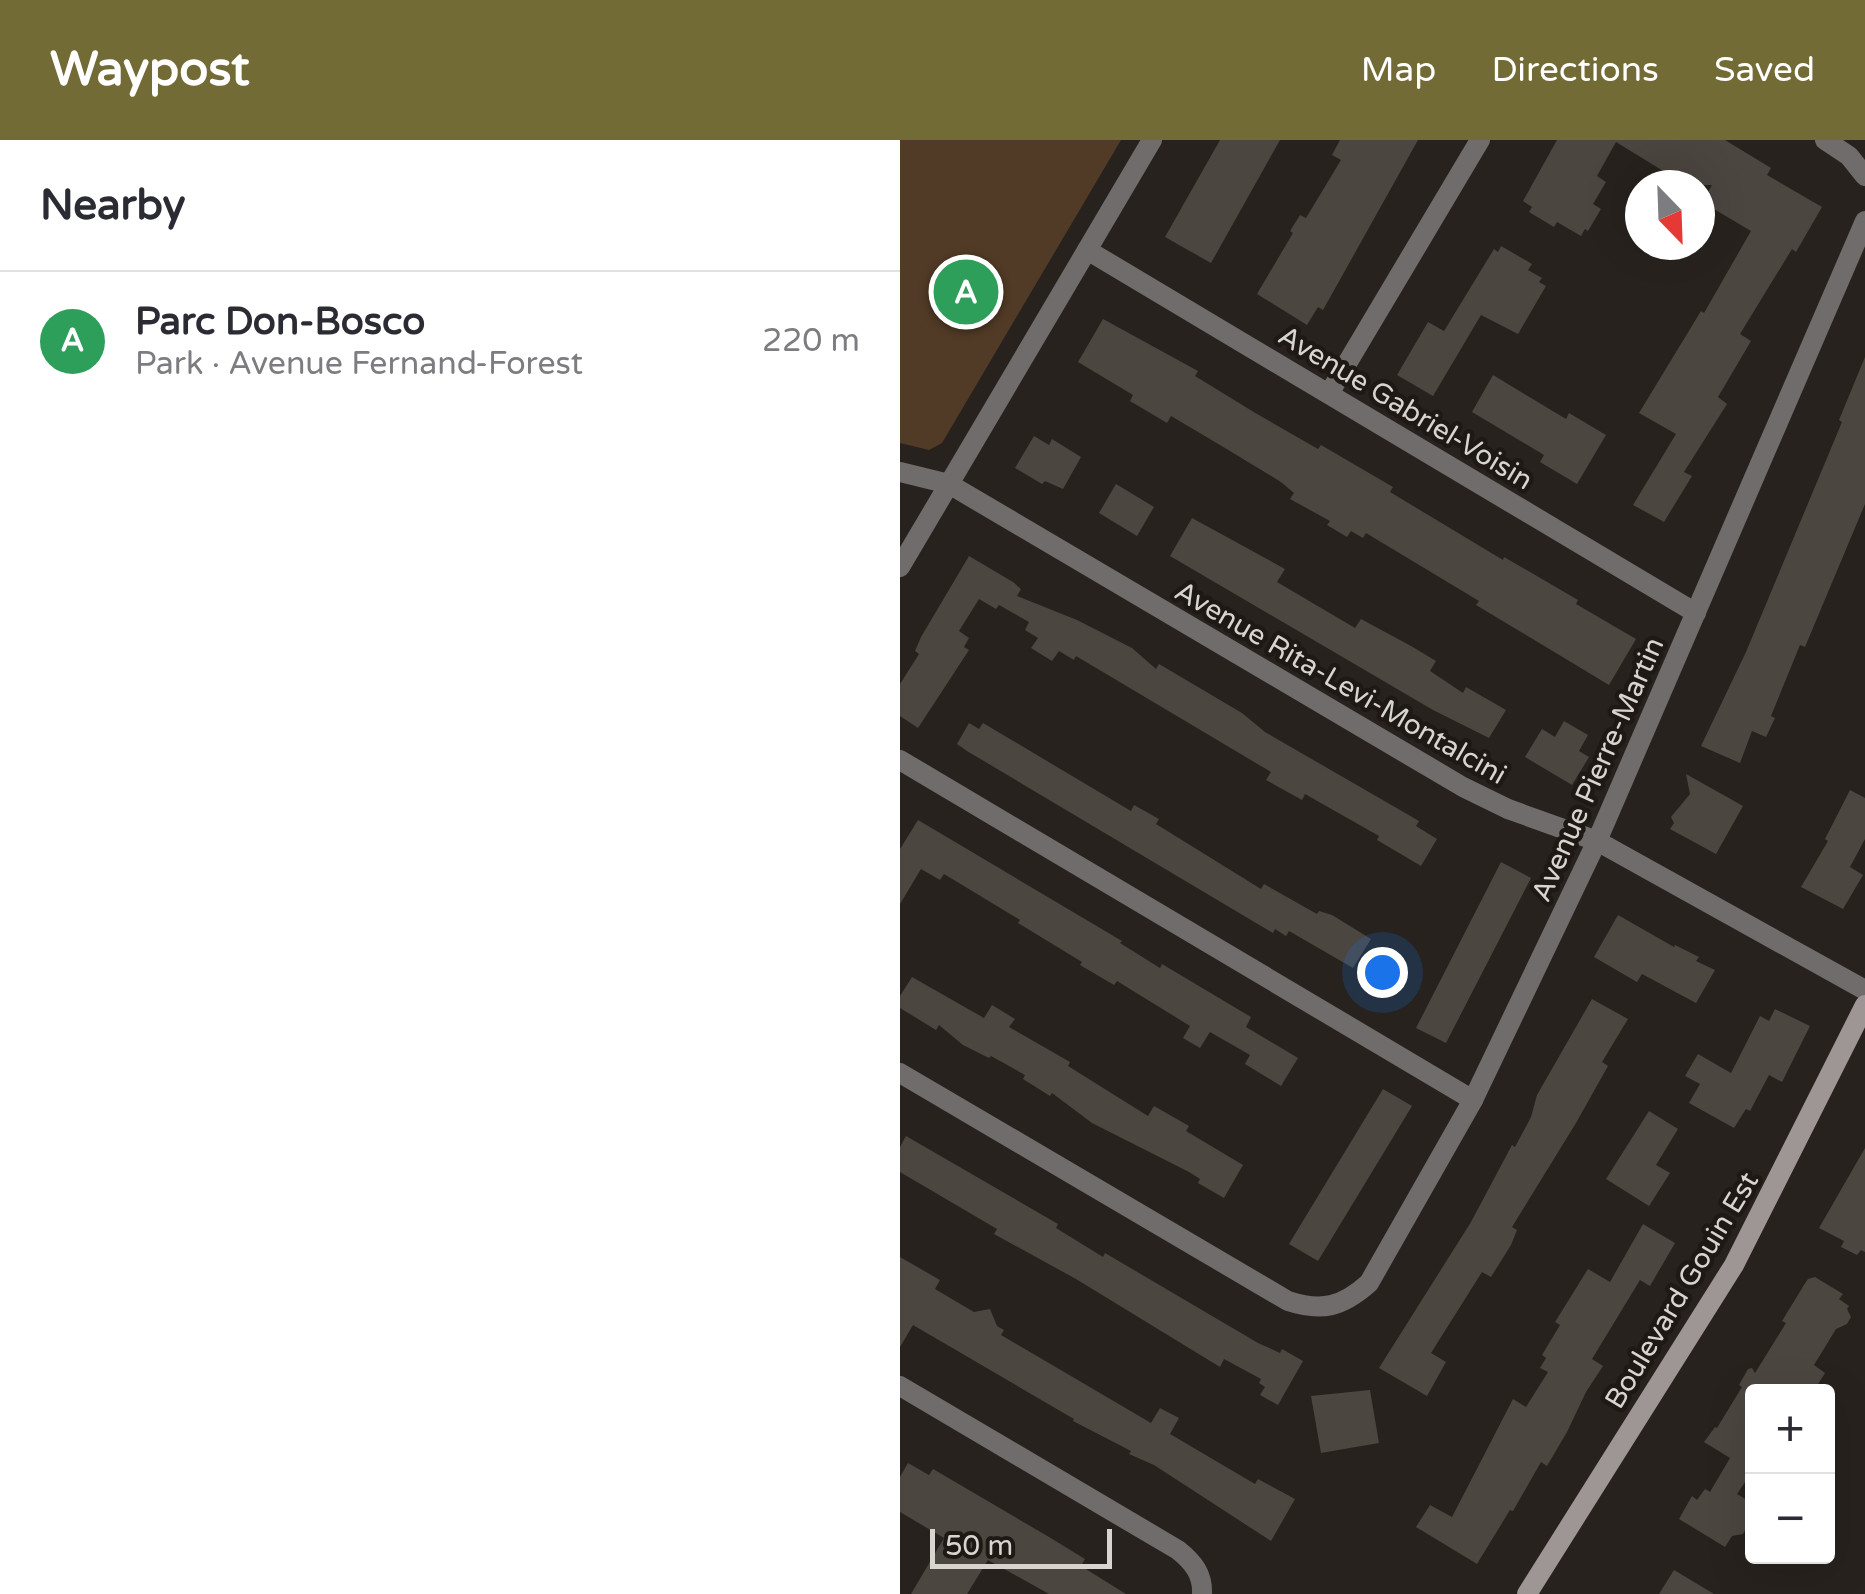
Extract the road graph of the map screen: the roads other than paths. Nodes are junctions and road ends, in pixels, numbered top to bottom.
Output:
1 (1152, 140) edge
2 (1480, 140) edge
3 (1824, 140) edge
4 (1865, 176) edge
5 (1865, 221) edge
6 (1087, 250) junction
7 (1330, 392) junction
8 (900, 472) edge
9 (949, 484) junction
10 (900, 567) edge
11 (1696, 613) junction
12 (900, 760) edge
13 (1596, 842) junction
14 (1865, 990) edge
15 (1865, 1005) edge
16 (900, 1072) edge
17 (1474, 1100) junction
18 (900, 1386) edge
19 (1202, 1594) edge
20 (1527, 1594) edge

1 - 6 street
2 - 7 street
3 - 4 street
5 - 11 street, Avenue Pierre-Martin
6 - 7 street, Avenue Gabriel-Voisin
6 - 9 street
7 - 11 street, Avenue Gabriel-Voisin
8 - 9 street, Avenue Rita-Levi-Montalcini
9 - 10 street
9 - 13 street, Avenue Rita-Levi-Montalcini
11 - 13 street, Avenue Pierre-Martin
12 - 17 street
13 - 14 street, Avenue Rita-Levi-Montalcini
13 - 17 street, Avenue Pierre-Martin
15 - 20 street, Boulevard Gouin Est
16 - 17 street, Avenue Pierre-Martin
18 - 19 street

